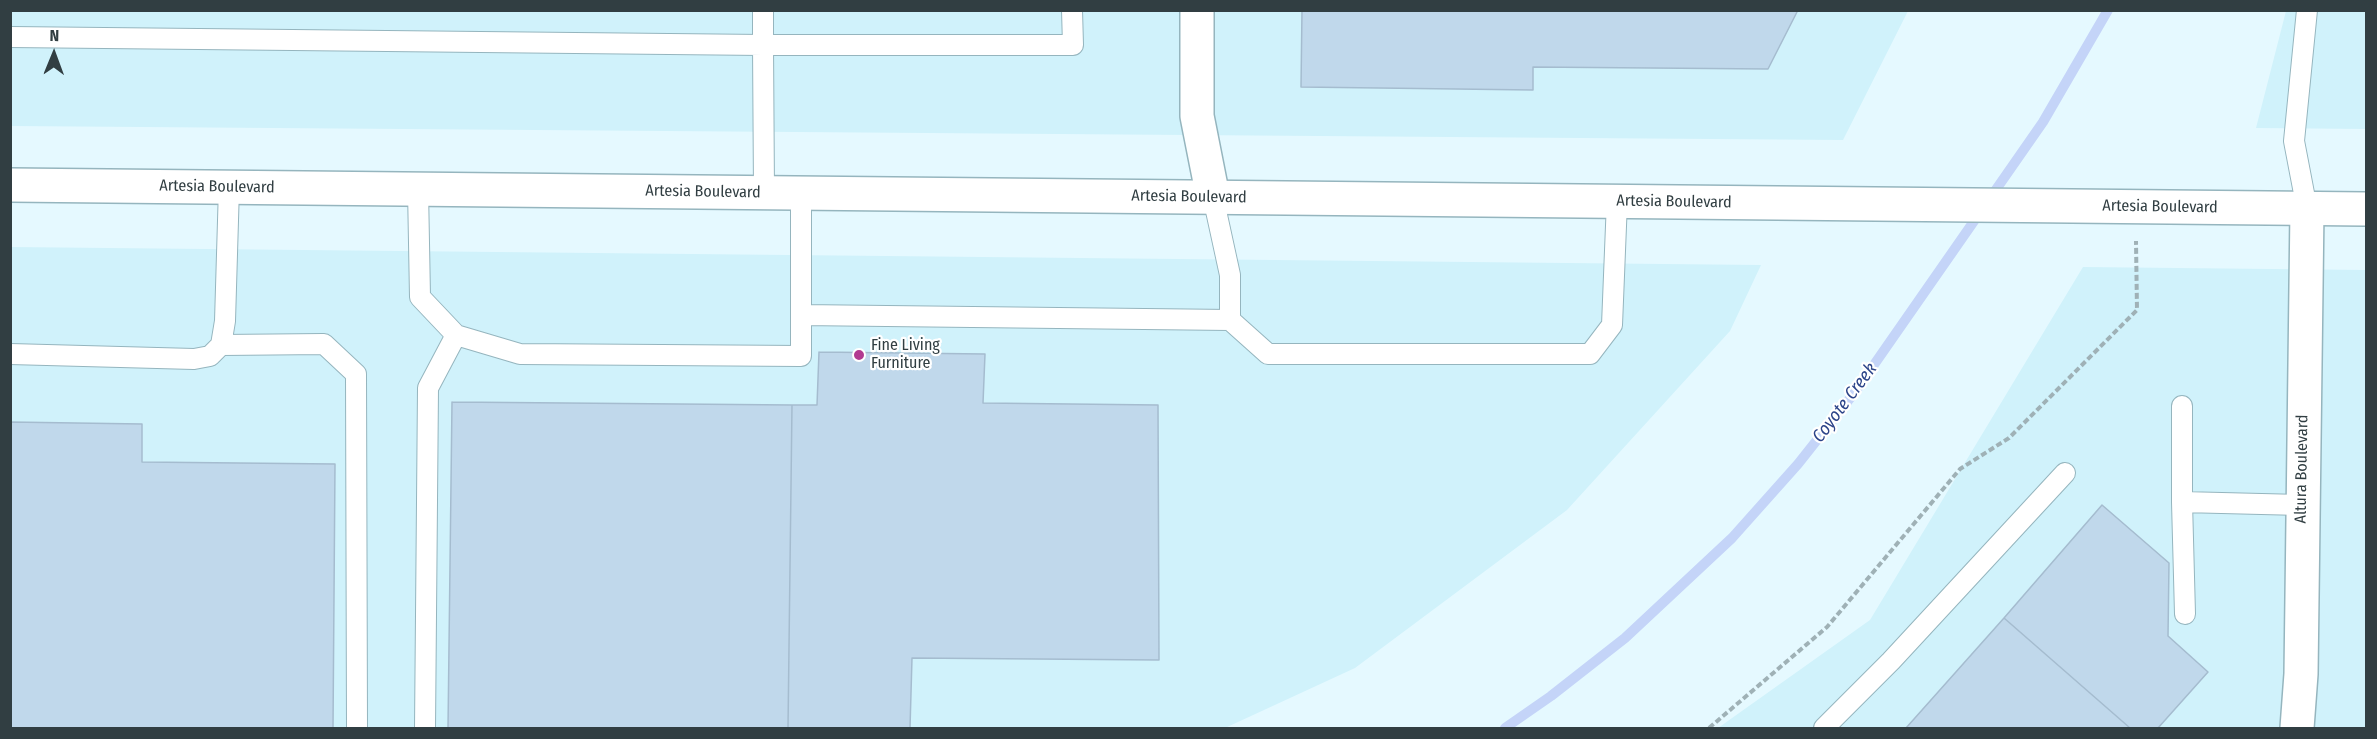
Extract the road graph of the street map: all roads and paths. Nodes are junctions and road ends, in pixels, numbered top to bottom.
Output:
1 (763, 10) edge
2 (1072, 10) edge
3 (1197, 10) edge
4 (2307, 10) edge
5 (10, 37) edge
6 (763, 45) junction
7 (10, 184) edge
8 (229, 187) junction
9 (418, 189) junction
10 (764, 192) junction
11 (801, 193) junction
12 (1213, 197) junction
13 (1617, 201) junction
14 (2130, 207) junction
15 (2307, 209) junction
16 (2367, 209) edge
17 (801, 315) junction
18 (1230, 320) junction
19 (456, 335) junction
20 (221, 345) junction
21 (10, 354) edge
22 (2182, 406) dead end
23 (2065, 472) dead end
24 (2182, 502) junction
25 (2301, 505) junction
26 (2185, 614) dead end
27 (357, 729) edge
28 (425, 729) edge
29 (1708, 729) edge
30 (1824, 729) edge
31 (2297, 729) edge

1 - 6 lane
2 - 6 lane
3 - 12 main road
4 - 15 lane
5 - 6 lane
6 - 10 lane
7 - 8 main road, Artesia Boulevard
8 - 9 main road, Artesia Boulevard
8 - 20 lane
9 - 10 main road, Artesia Boulevard
9 - 19 lane
10 - 11 main road, Artesia Boulevard
11 - 12 main road, Artesia Boulevard
11 - 17 lane
12 - 13 main road, Artesia Boulevard
12 - 18 lane
13 - 14 main road, Artesia Boulevard
13 - 18 lane
14 - 15 main road, Artesia Boulevard
14 - 29 path
15 - 16 main road, Artesia Boulevard
15 - 25 main road, Altura Boulevard
17 - 18 lane
17 - 19 lane
19 - 28 lane
20 - 21 lane
20 - 27 lane
22 - 24 lane
23 - 30 lane
24 - 25 lane
24 - 26 lane
25 - 31 main road, Altura Boulevard

